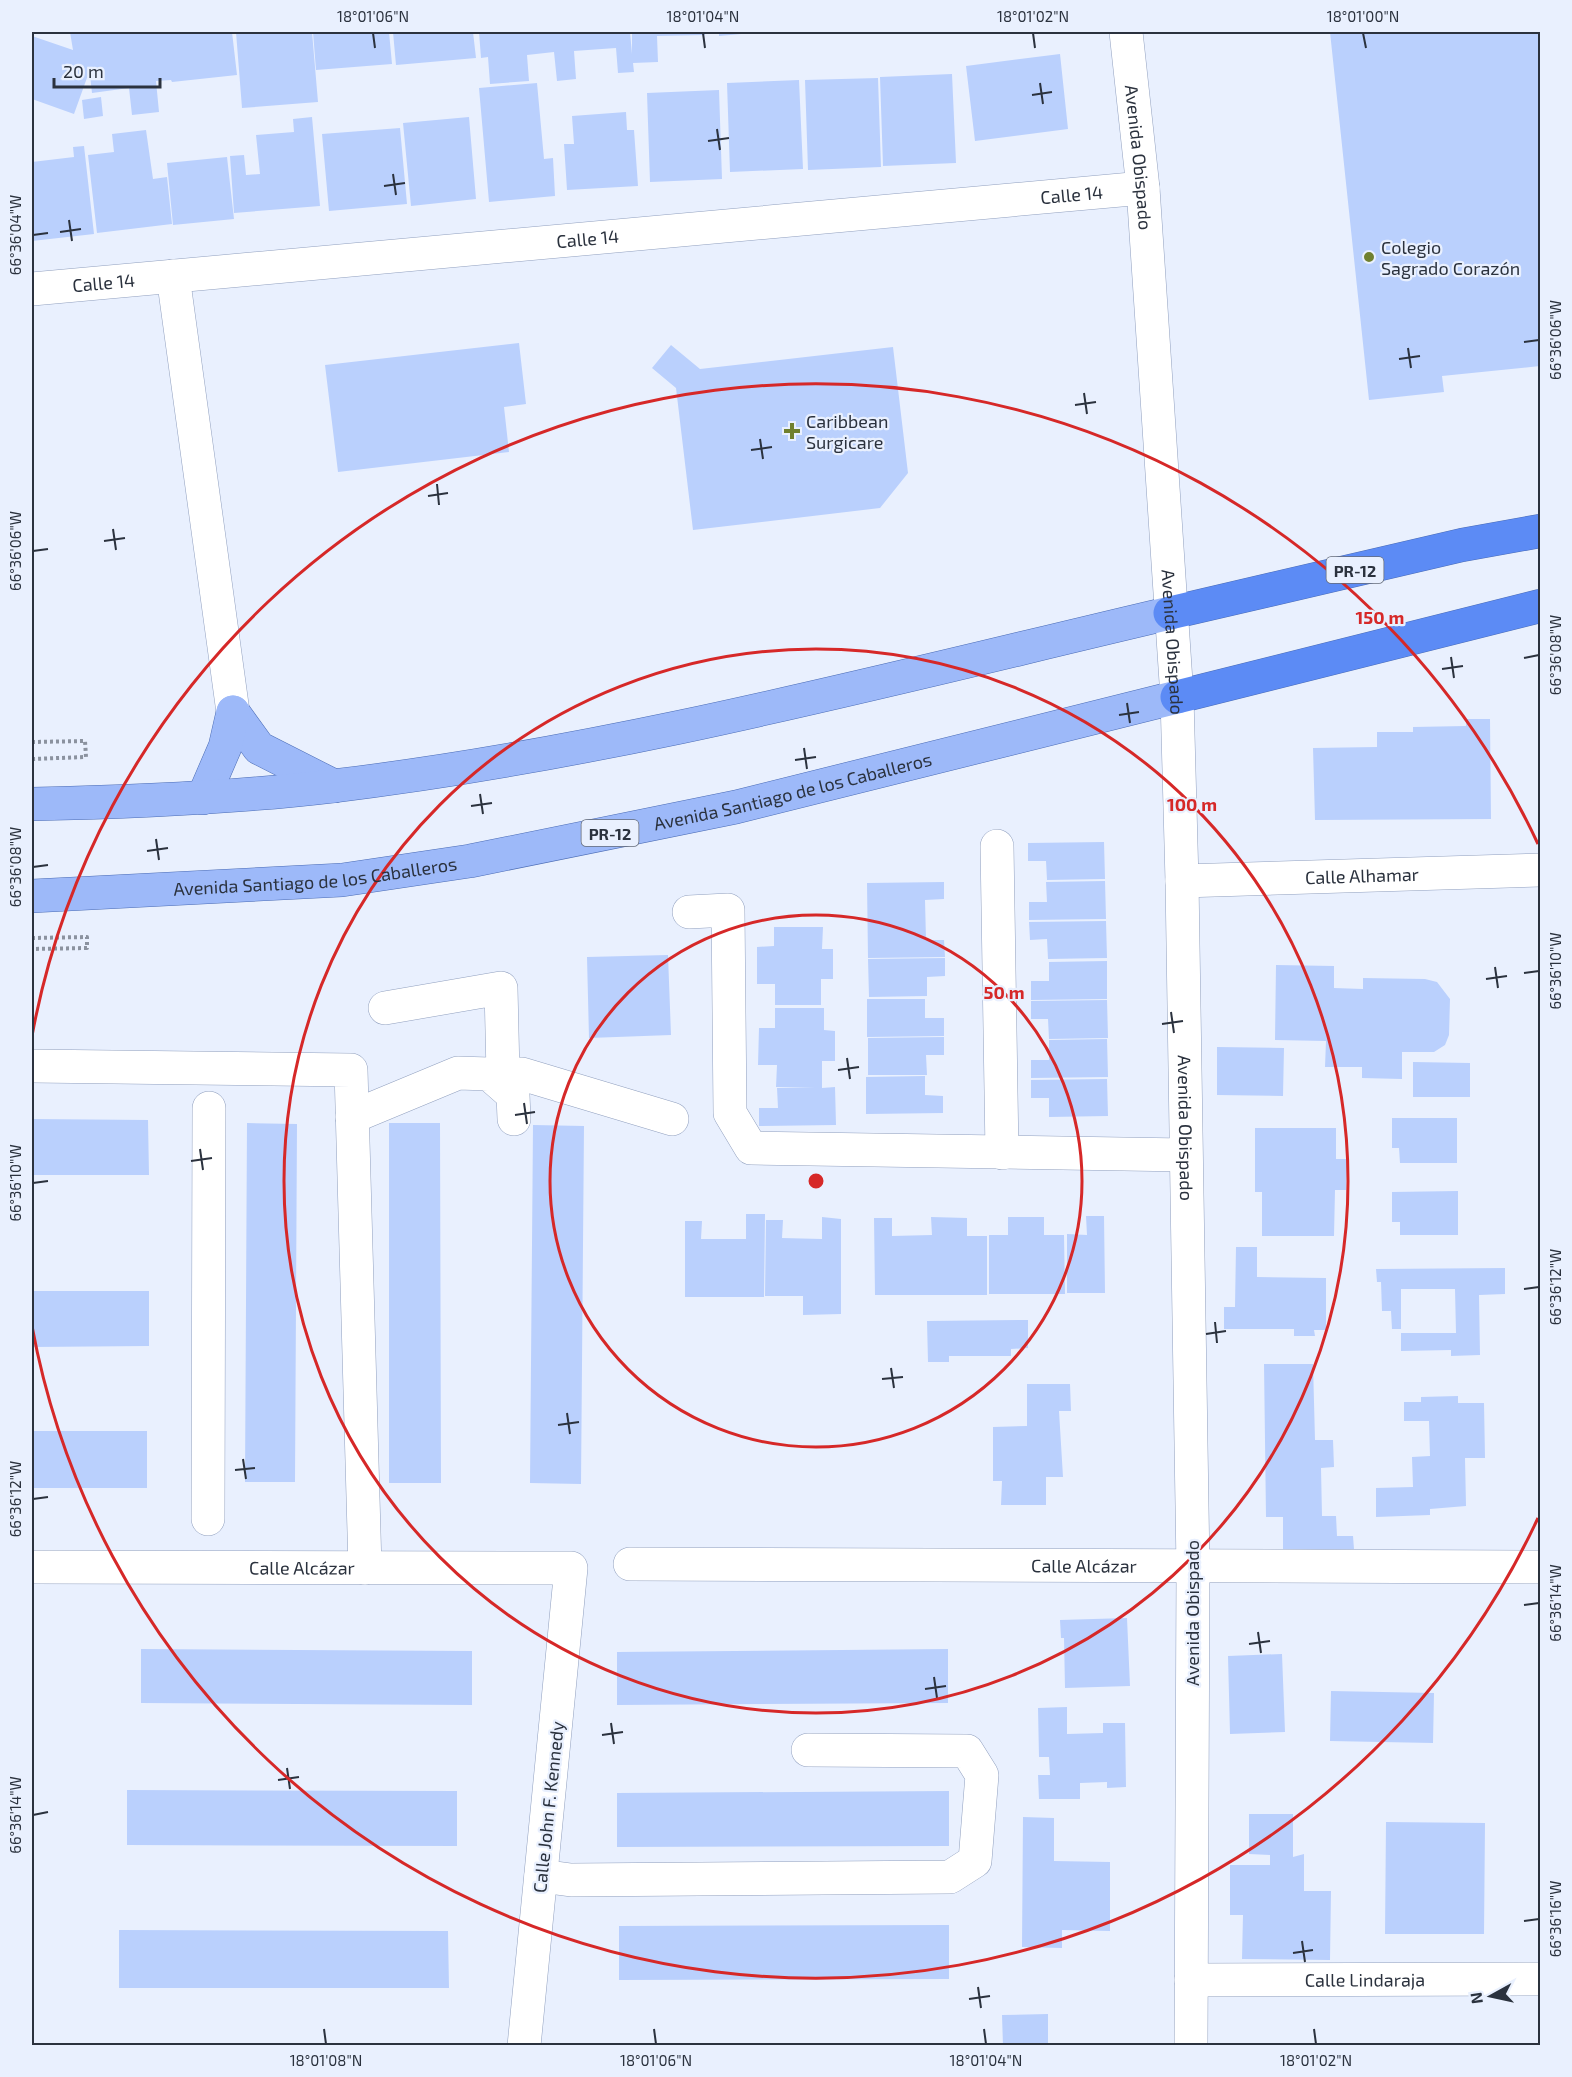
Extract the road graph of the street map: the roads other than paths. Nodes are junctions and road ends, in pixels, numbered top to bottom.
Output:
1 (1126, 32) edge
2 (1143, 188) junction
3 (173, 276) junction
4 (32, 289) edge
5 (1540, 531) edge
6 (1540, 606) edge
7 (1170, 613) junction
8 (1177, 697) junction
9 (233, 712) junction
10 (334, 786) junction
11 (203, 798) junction
12 (32, 804) edge
13 (998, 846) dead end
14 (1540, 870) edge
15 (1182, 880) junction
16 (32, 896) edge
17 (689, 912) dead end
18 (385, 1008) dead end
19 (32, 1066) edge
20 (496, 1074) junction
21 (209, 1108) dead end
22 (352, 1117) junction
23 (514, 1119) dead end
24 (672, 1119) dead end
25 (1002, 1153) junction
26 (1185, 1155) junction
27 (208, 1519) dead end
28 (630, 1564) dead end
29 (32, 1567) edge
30 (1540, 1567) edge
31 (365, 1568) junction
32 (571, 1568) joint
33 (1193, 1568) junction
34 (808, 1750) dead end
35 (541, 1876) junction
36 (1540, 1979) edge
37 (1191, 1980) junction
38 (524, 2046) edge
39 (1191, 2046) edge

1 - 2 street, Avenida Obispado
2 - 3 street, Calle 14
2 - 7 street, Avenida Obispado
3 - 4 street, Calle 14
3 - 9 street
5 - 7 highway, PR-12
6 - 8 highway, Avenida Santiago de los Caballeros / PR-12
7 - 8 street, Avenida Obispado
7 - 10 main road, PR-12
8 - 15 street, Avenida Obispado
8 - 16 main road, Avenida Santiago de los Caballeros / PR-12
9 - 10 main road
9 - 11 main road
10 - 11 main road, PR-12
11 - 12 main road, PR-12
13 - 25 street
14 - 15 street, Calle Alhamar
15 - 26 street, Avenida Obispado
17 - 25 street
18 - 20 street
19 - 22 street
20 - 22 street
20 - 23 street
20 - 24 street
21 - 27 street
22 - 31 street
25 - 26 street
26 - 33 street, Avenida Obispado
28 - 33 street, Calle Alcázar
29 - 31 street, Calle Alcázar
30 - 33 street, Calle Alcázar
31 - 32 street, Calle Alcázar
32 - 35 street, Calle John F. Kennedy
33 - 37 street, Avenida Obispado
34 - 35 street
35 - 38 street, Calle John F. Kennedy
36 - 37 street, Calle Lindaraja
37 - 39 street, Avenida Obispado

